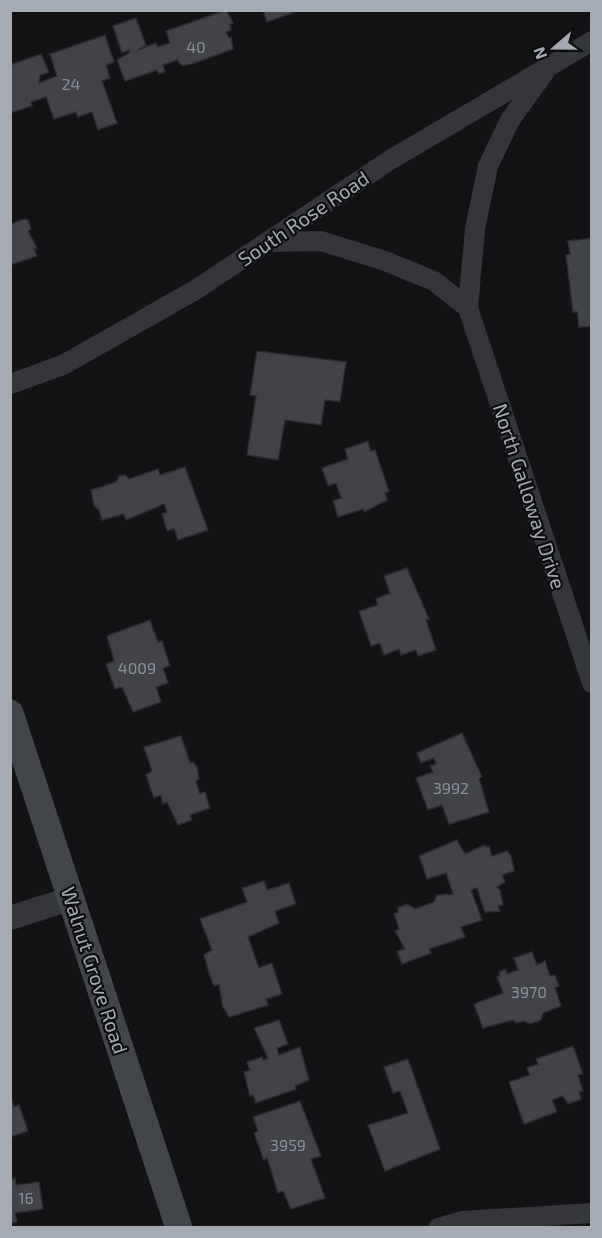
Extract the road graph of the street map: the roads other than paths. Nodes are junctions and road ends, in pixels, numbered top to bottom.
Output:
1 (591, 41) edge
2 (550, 65) junction
3 (267, 242) junction
4 (468, 308) junction
5 (10, 384) edge
6 (591, 683) edge
7 (10, 713) edge
8 (72, 898) junction
9 (10, 918) edge
10 (591, 1213) edge
11 (179, 1227) edge
12 (438, 1227) edge

1 - 2 street, South Rose Road
2 - 3 street, South Rose Road
2 - 4 street, North Galloway Drive
3 - 4 street
3 - 5 street, South Rose Road
4 - 6 street, North Galloway Drive
7 - 8 main road, Walnut Grove Road
8 - 9 street
8 - 11 main road, Walnut Grove Road
10 - 12 street

